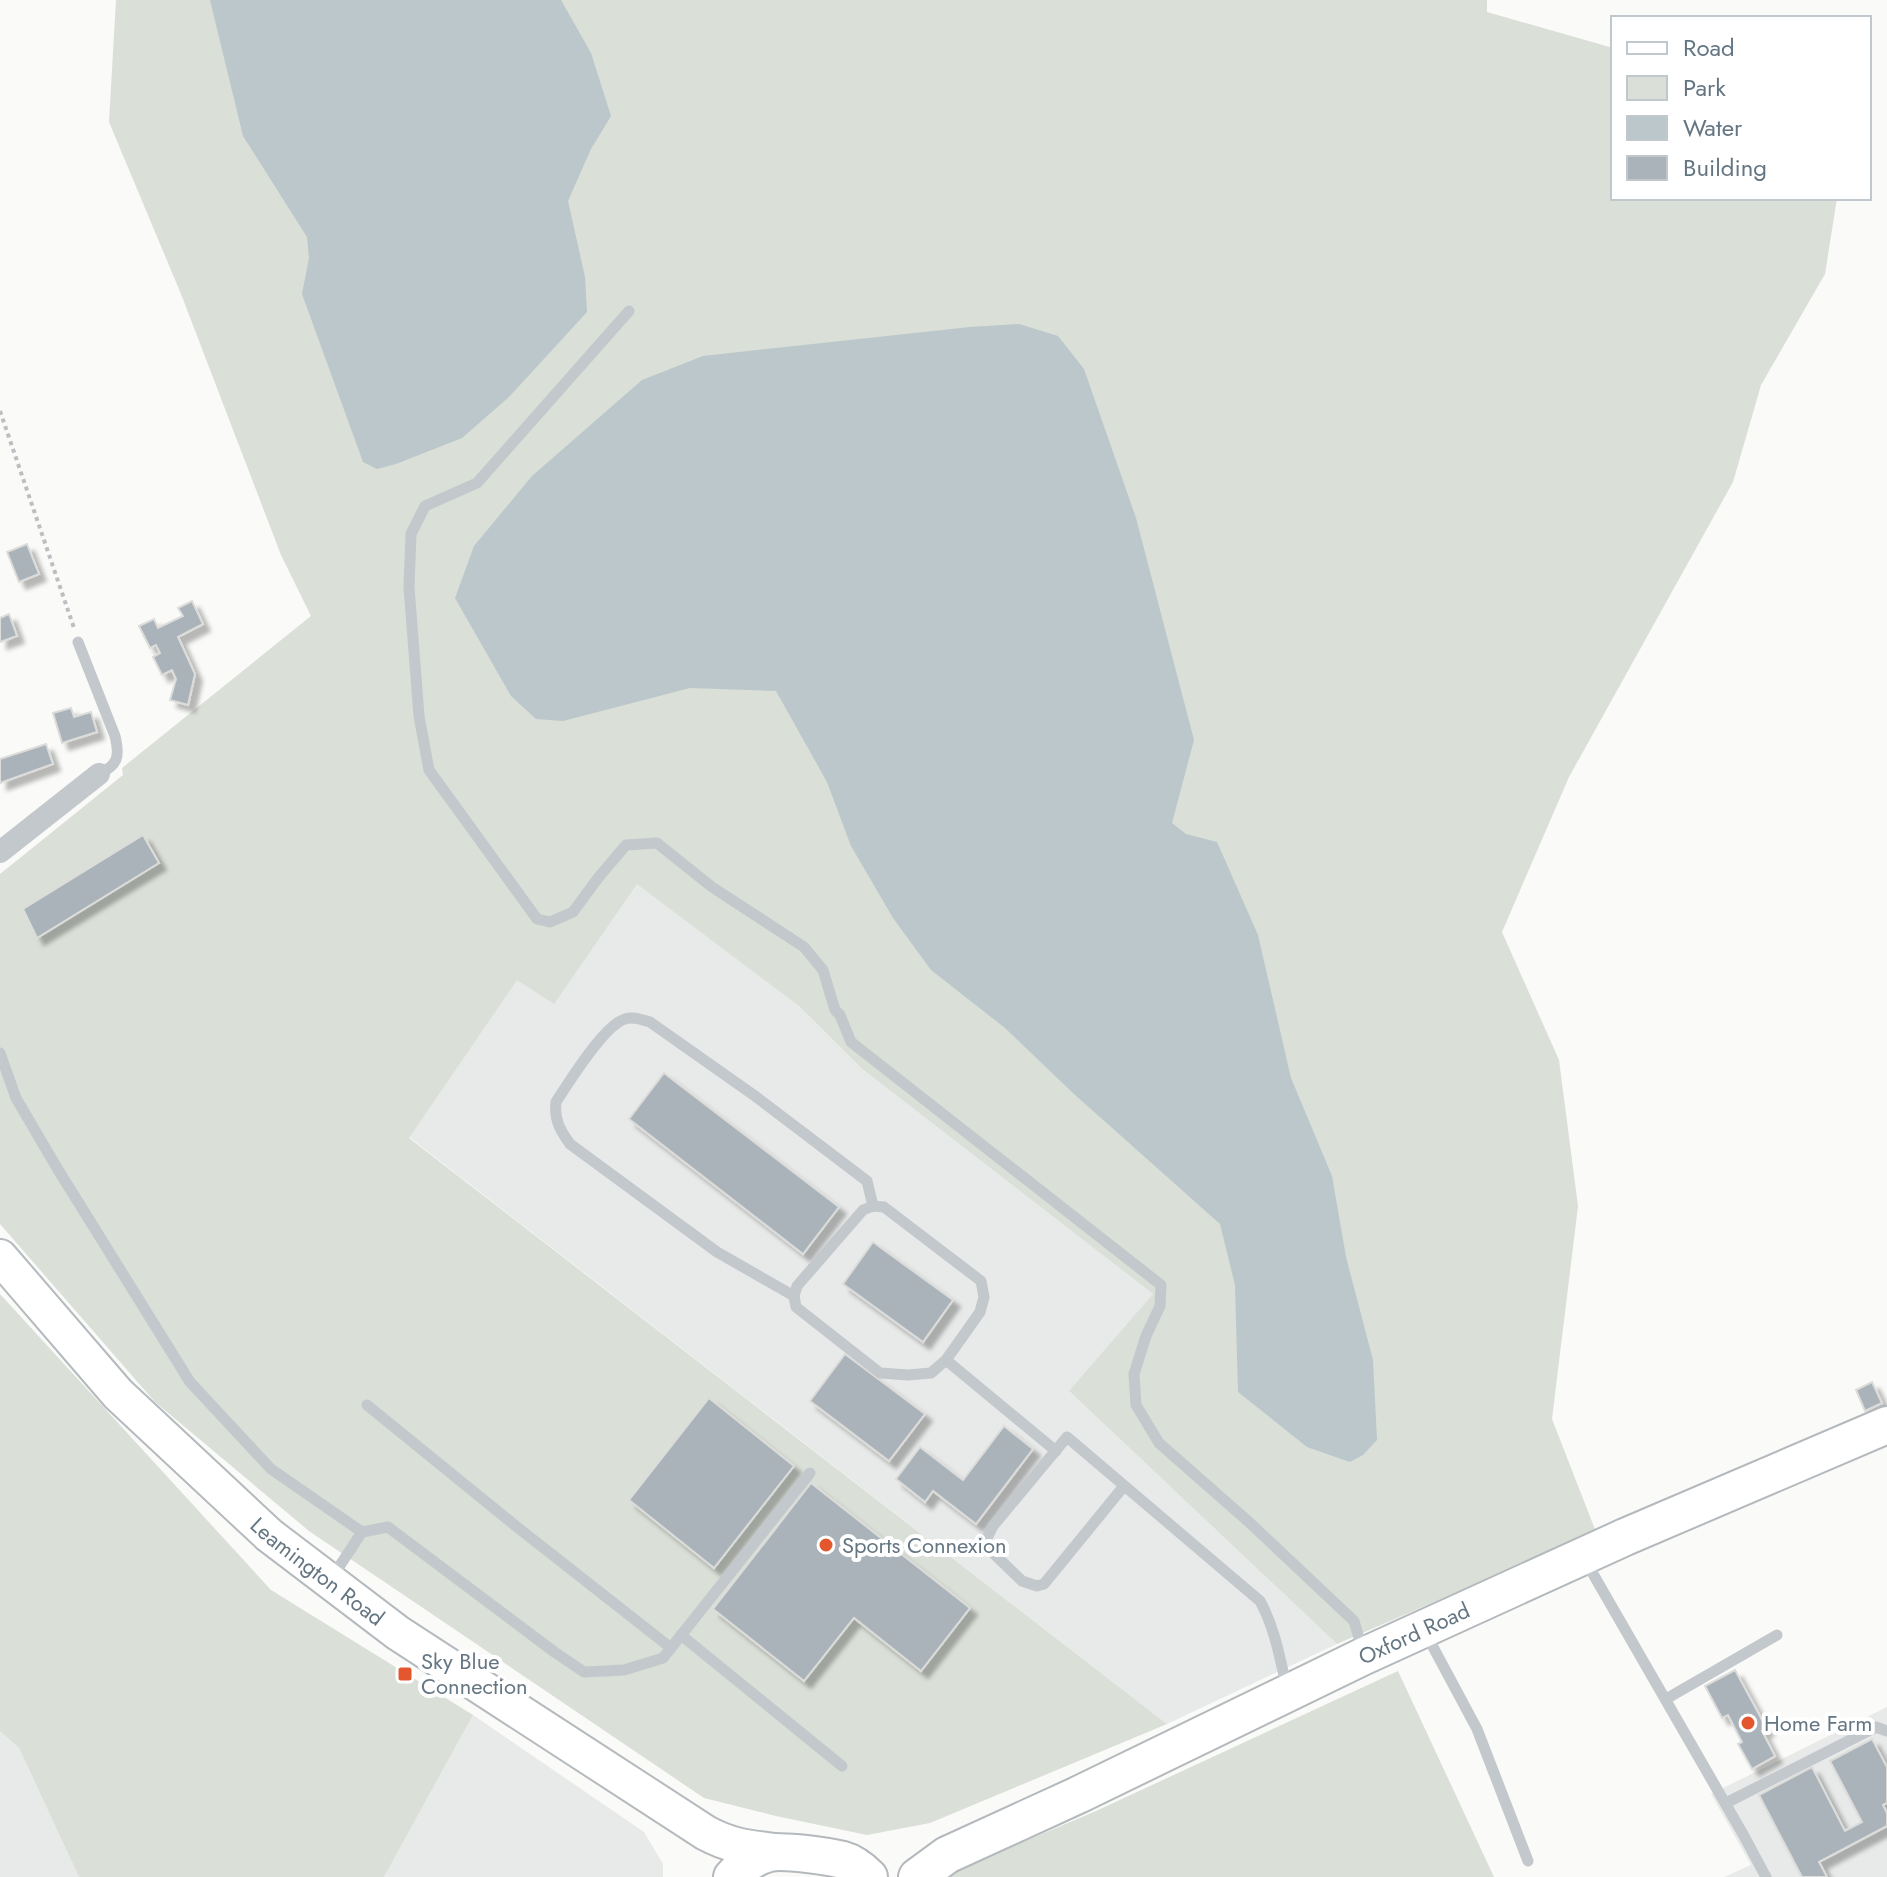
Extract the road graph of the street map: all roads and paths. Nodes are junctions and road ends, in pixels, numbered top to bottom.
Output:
1 (629, 311) dead end
2 (0, 411) edge
3 (78, 642) joint
4 (99, 774) joint
5 (0, 852) edge
6 (0, 1053) edge
7 (873, 1206) junction
8 (0, 1257) edge
9 (794, 1296) junction
10 (946, 1360) junction
11 (367, 1405) dead end
12 (1887, 1425) edge
13 (1056, 1451) junction
14 (810, 1473) dead end
15 (1124, 1486) junction
16 (362, 1532) junction
17 (1583, 1556) junction
18 (330, 1581) junction
19 (1423, 1629) junction
20 (681, 1635) junction
21 (1777, 1635) dead end
22 (671, 1648) junction
23 (1364, 1656) junction
24 (1288, 1694) junction
25 (1666, 1699) junction
26 (1887, 1731) edge
27 (842, 1766) dead end
28 (1726, 1803) junction
29 (691, 1822) junction
30 (783, 1852) junction
31 (947, 1855) junction
32 (1528, 1861) dead end
33 (856, 1869) edge
34 (716, 1877) edge
35 (732, 1877) edge
36 (917, 1877) edge
37 (1766, 1877) edge

1 - 23 lane
2 - 3 path
3 - 4 lane
4 - 5 street
6 - 16 lane
7 - 9 lane
7 - 9 lane
7 - 10 lane
8 - 18 main road, Leamington Road
9 - 10 lane
10 - 13 lane
11 - 22 lane
12 - 17 highway, Oxford Road
13 - 15 lane
13 - 15 lane
14 - 20 lane
15 - 24 lane
16 - 18 lane
16 - 22 lane
17 - 19 highway, Oxford Road
17 - 25 lane
18 - 29 main road, Leamington Road
19 - 23 highway, Oxford Road
19 - 32 lane
20 - 22 lane
20 - 27 lane
21 - 25 lane
23 - 24 highway, Oxford Road
24 - 31 highway, Oxford Road
25 - 28 lane
26 - 28 lane
28 - 37 lane
29 - 30 main road, Leamington Road
29 - 34 main road
30 - 33 highway, Oxford Road
30 - 35 highway
31 - 33 highway, Oxford Road
31 - 36 highway, Oxford Road

